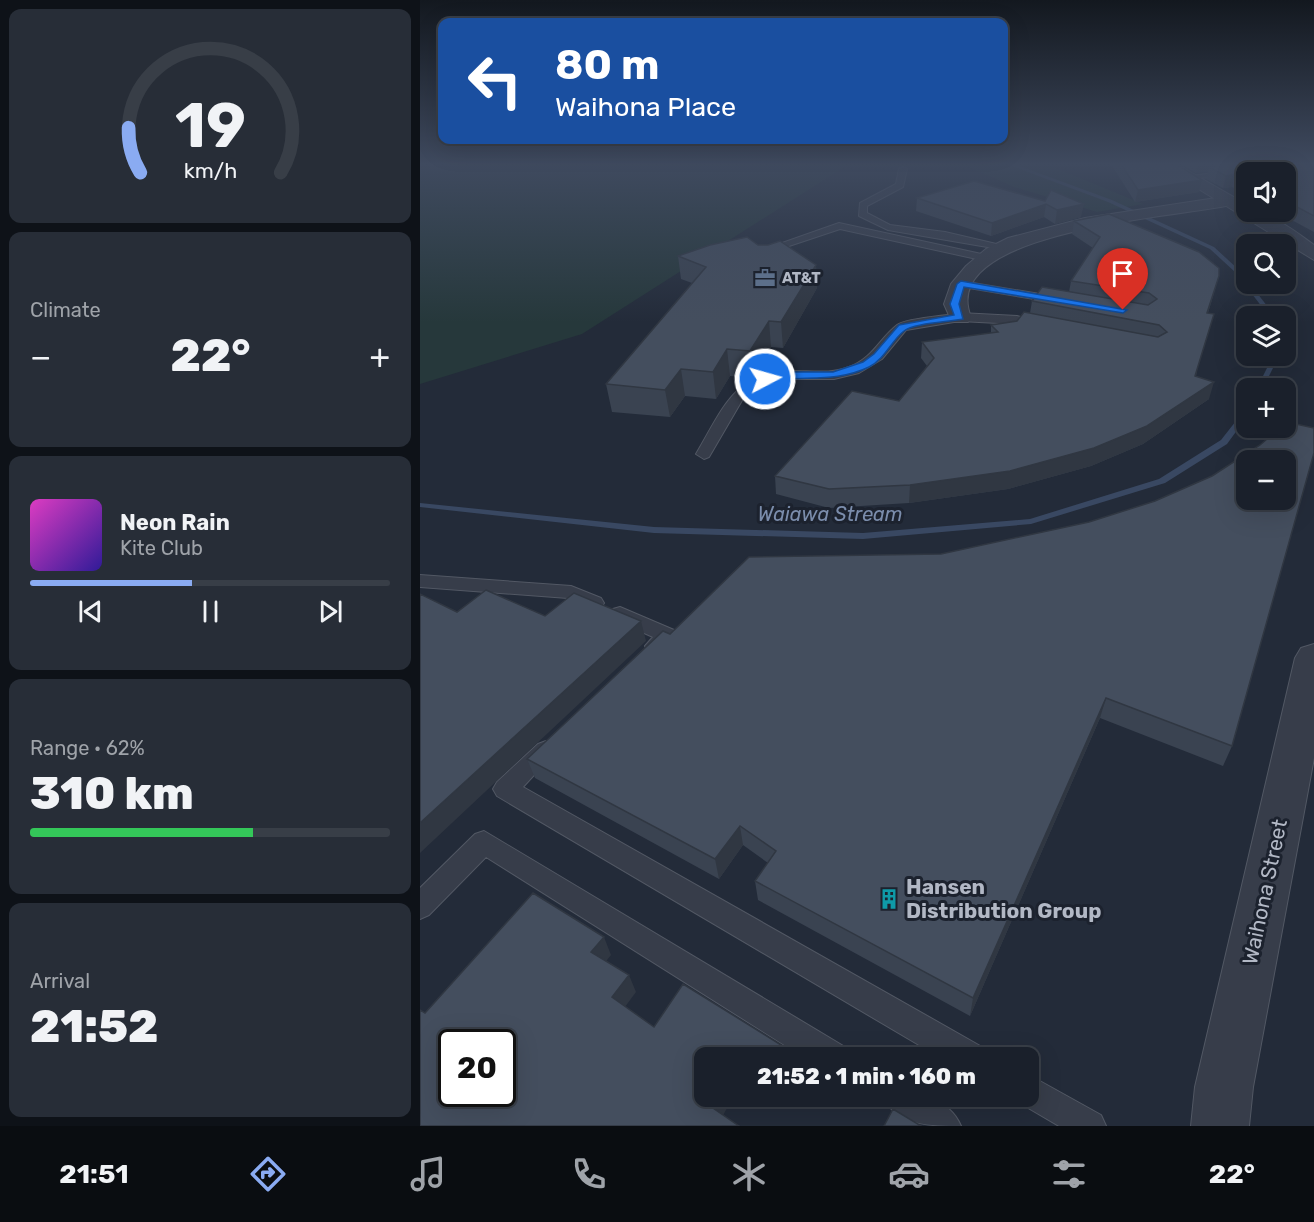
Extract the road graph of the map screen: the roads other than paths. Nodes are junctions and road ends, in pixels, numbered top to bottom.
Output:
1 (865, 217) edge
2 (1123, 217) edge
3 (1266, 222) edge
4 (994, 253) junction
5 (1314, 254) edge
6 (766, 264) edge
7 (961, 284) junction
8 (1067, 301) edge
9 (960, 317) junction
10 (1052, 327) edge
11 (704, 454) dead end
12 (420, 581) edge
13 (1314, 658) edge
14 (641, 659) edge
15 (565, 732) edge
16 (420, 906) edge
17 (816, 1047) edge
18 (952, 1047) edge
19 (1039, 1097) edge
20 (915, 1107) edge
21 (945, 1126) edge
22 (1090, 1126) edge
23 (1220, 1126) edge

1 - 4 lane
2 - 4 street
3 - 5 street
4 - 6 lane
4 - 7 street
7 - 8 lane
7 - 9 street
9 - 10 lane
9 - 11 lane
12 - 14 lane
13 - 23 street, Waihona Street
15 - 18 lane
16 - 17 lane
19 - 22 lane
20 - 21 lane

